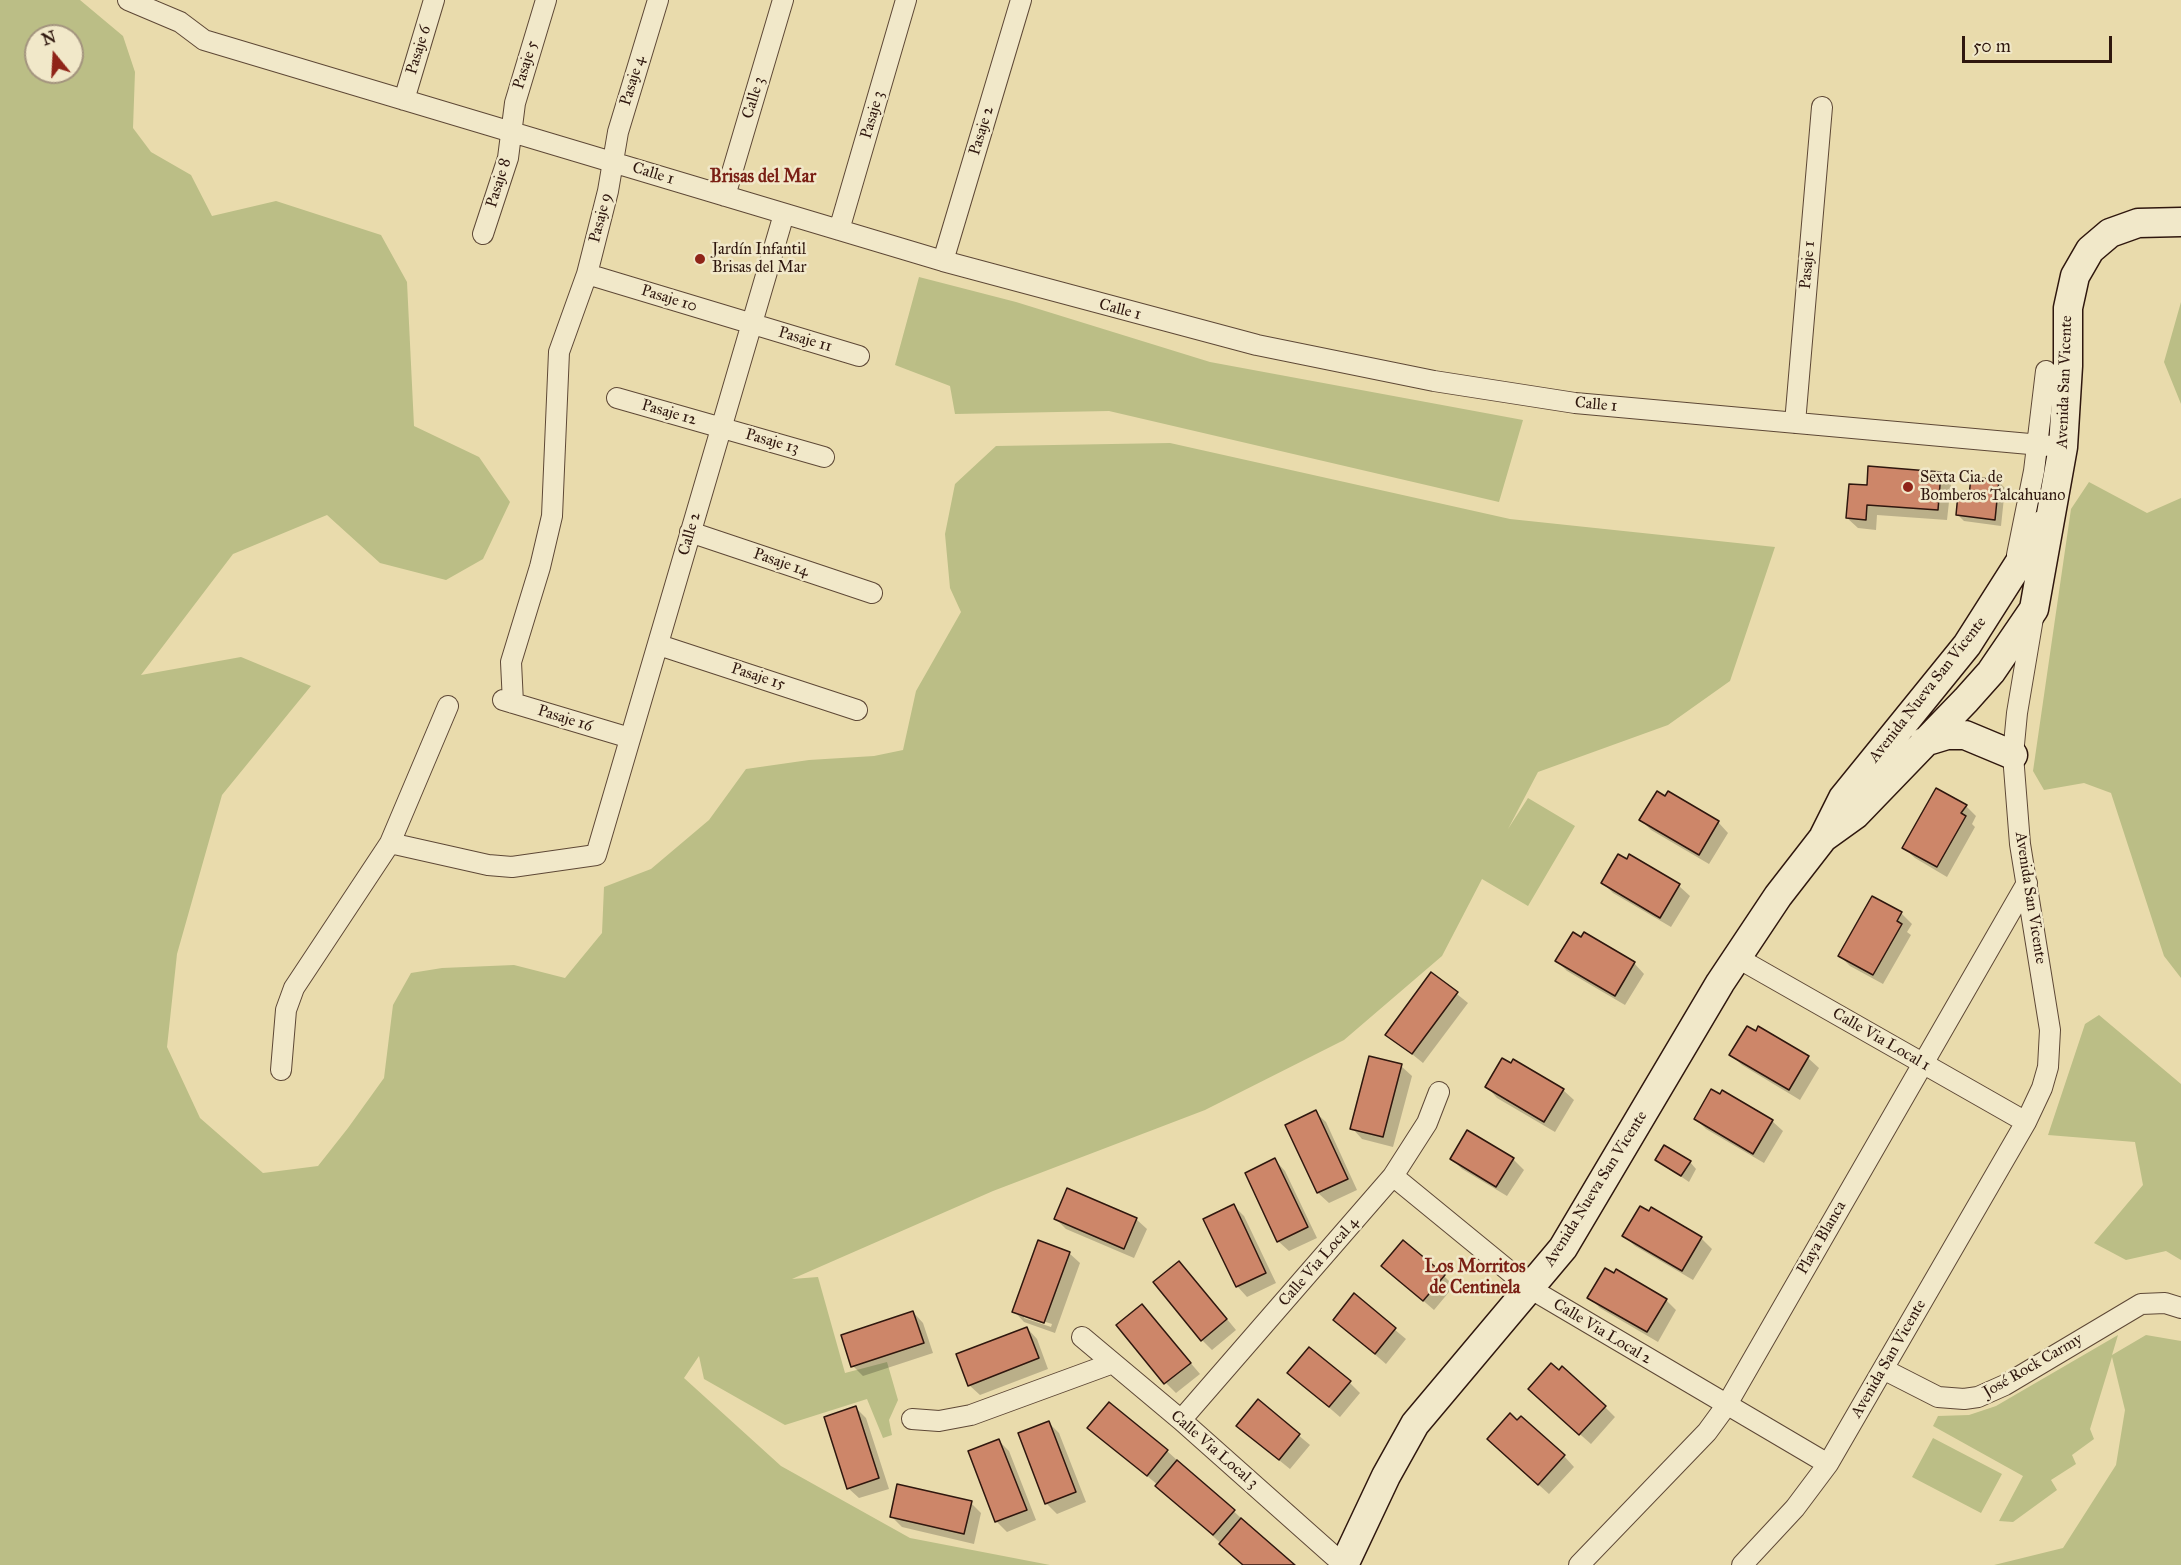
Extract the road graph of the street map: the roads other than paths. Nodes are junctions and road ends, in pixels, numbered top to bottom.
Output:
1 (128, 0) edge
2 (434, 0) edge
3 (546, 0) edge
4 (658, 0) edge
5 (783, 0) edge
6 (906, 0) edge
7 (1021, 0) edge
8 (404, 100) junction
9 (1822, 107) dead end
10 (511, 132) junction
11 (613, 162) junction
12 (725, 196) junction
13 (784, 213) junction
14 (2181, 222) edge
15 (839, 230) junction
16 (483, 234) dead end
17 (943, 261) junction
18 (587, 274) junction
19 (752, 325) junction
20 (860, 356) dead end
21 (2046, 371) dead end
22 (617, 398) dead end
23 (1795, 423) junction
24 (721, 428) junction
25 (2050, 446) junction
26 (824, 457) dead end
27 (2053, 510) junction
28 (690, 532) junction
29 (2013, 572) junction
30 (872, 593) dead end
31 (2034, 609) junction
32 (659, 645) junction
33 (507, 701) joint
34 (448, 706) dead end
35 (857, 710) dead end
36 (630, 738) junction
37 (1924, 742) junction
38 (2013, 755) junction
39 (1823, 838) junction
40 (390, 843) junction
41 (2027, 883) junction
42 (1736, 957) junction
43 (1922, 1063) junction
44 (281, 1070) dead end
45 (1439, 1092) dead end
46 (2026, 1122) junction
47 (1394, 1176) junction
48 (1531, 1289) junction
49 (2181, 1308) edge
50 (1082, 1337) dead end
51 (1113, 1363) junction
52 (1883, 1369) junction
53 (1726, 1407) junction
54 (912, 1419) dead end
55 (1181, 1420) junction
56 (1828, 1464) junction
57 (1344, 1565) edge
58 (1579, 1565) edge
59 (1742, 1565) edge

1 - 8 street, Calle 1
2 - 8 street, Pasaje 6
3 - 10 street, Pasaje 5
4 - 11 street, Pasaje 4
5 - 12 street, Calle 3
6 - 15 street, Pasaje 3
7 - 17 street, Pasaje 2
8 - 10 street, Calle 1
9 - 23 street, Pasaje 1
10 - 11 street, Calle 1
10 - 16 street, Pasaje 8
11 - 12 street, Calle 1
11 - 18 street, Pasaje 9
12 - 13 street, Calle 1
13 - 15 street, Calle 1
13 - 19 street, Calle 2
14 - 25 street, Avenida San Vicente
15 - 17 street, Calle 1
17 - 23 street, Calle 1
18 - 19 street, Pasaje 10
18 - 33 street, Pasaje 9
19 - 20 street, Pasaje 11
19 - 24 street, Calle 2
21 - 25 street
22 - 24 street, Pasaje 12
23 - 25 street, Calle 1
24 - 26 street, Pasaje 13
24 - 28 street, Calle 2
25 - 27 street, Avenida San Vicente
25 - 29 street
27 - 29 street, Avenida Nueva San Vicente
27 - 31 street, Avenida San Vicente
28 - 30 street, Pasaje 14
28 - 32 street, Calle 2
29 - 39 street, Avenida Nueva San Vicente
31 - 37 street, Avenida Nueva San Vicente
31 - 38 street, Avenida San Vicente
32 - 35 street, Pasaje 15
32 - 36 street, Calle 2
33 - 36 street, Pasaje 16
34 - 40 street
36 - 40 street, Calle 2
37 - 38 street
37 - 39 street, Avenida Nueva San Vicente
38 - 41 street, Avenida San Vicente
39 - 42 street, Avenida Nueva San Vicente
40 - 44 street
41 - 43 street, Playa Blanca
41 - 46 street, Avenida San Vicente
42 - 43 street, Calle Via Local 1
42 - 48 street, Avenida Nueva San Vicente
43 - 46 street, Calle Via Local 1
43 - 53 street, Playa Blanca
45 - 47 street, Calle Via Local 4
46 - 52 street, Avenida San Vicente
47 - 48 street, Calle Via Local 2
47 - 55 street, Calle Via Local 4
48 - 53 street, Calle Via Local 2
48 - 57 street, Avenida Nueva San Vicente
49 - 52 street, José Rock Carmy
50 - 51 street, Calle Via Local 3
51 - 54 street
51 - 55 street, Calle Via Local 3
52 - 56 street, Avenida San Vicente
53 - 56 street, Calle Via Local 2
53 - 58 street, Playa Blanca
55 - 57 street, Calle Via Local 3
56 - 59 street, Avenida San Vicente

